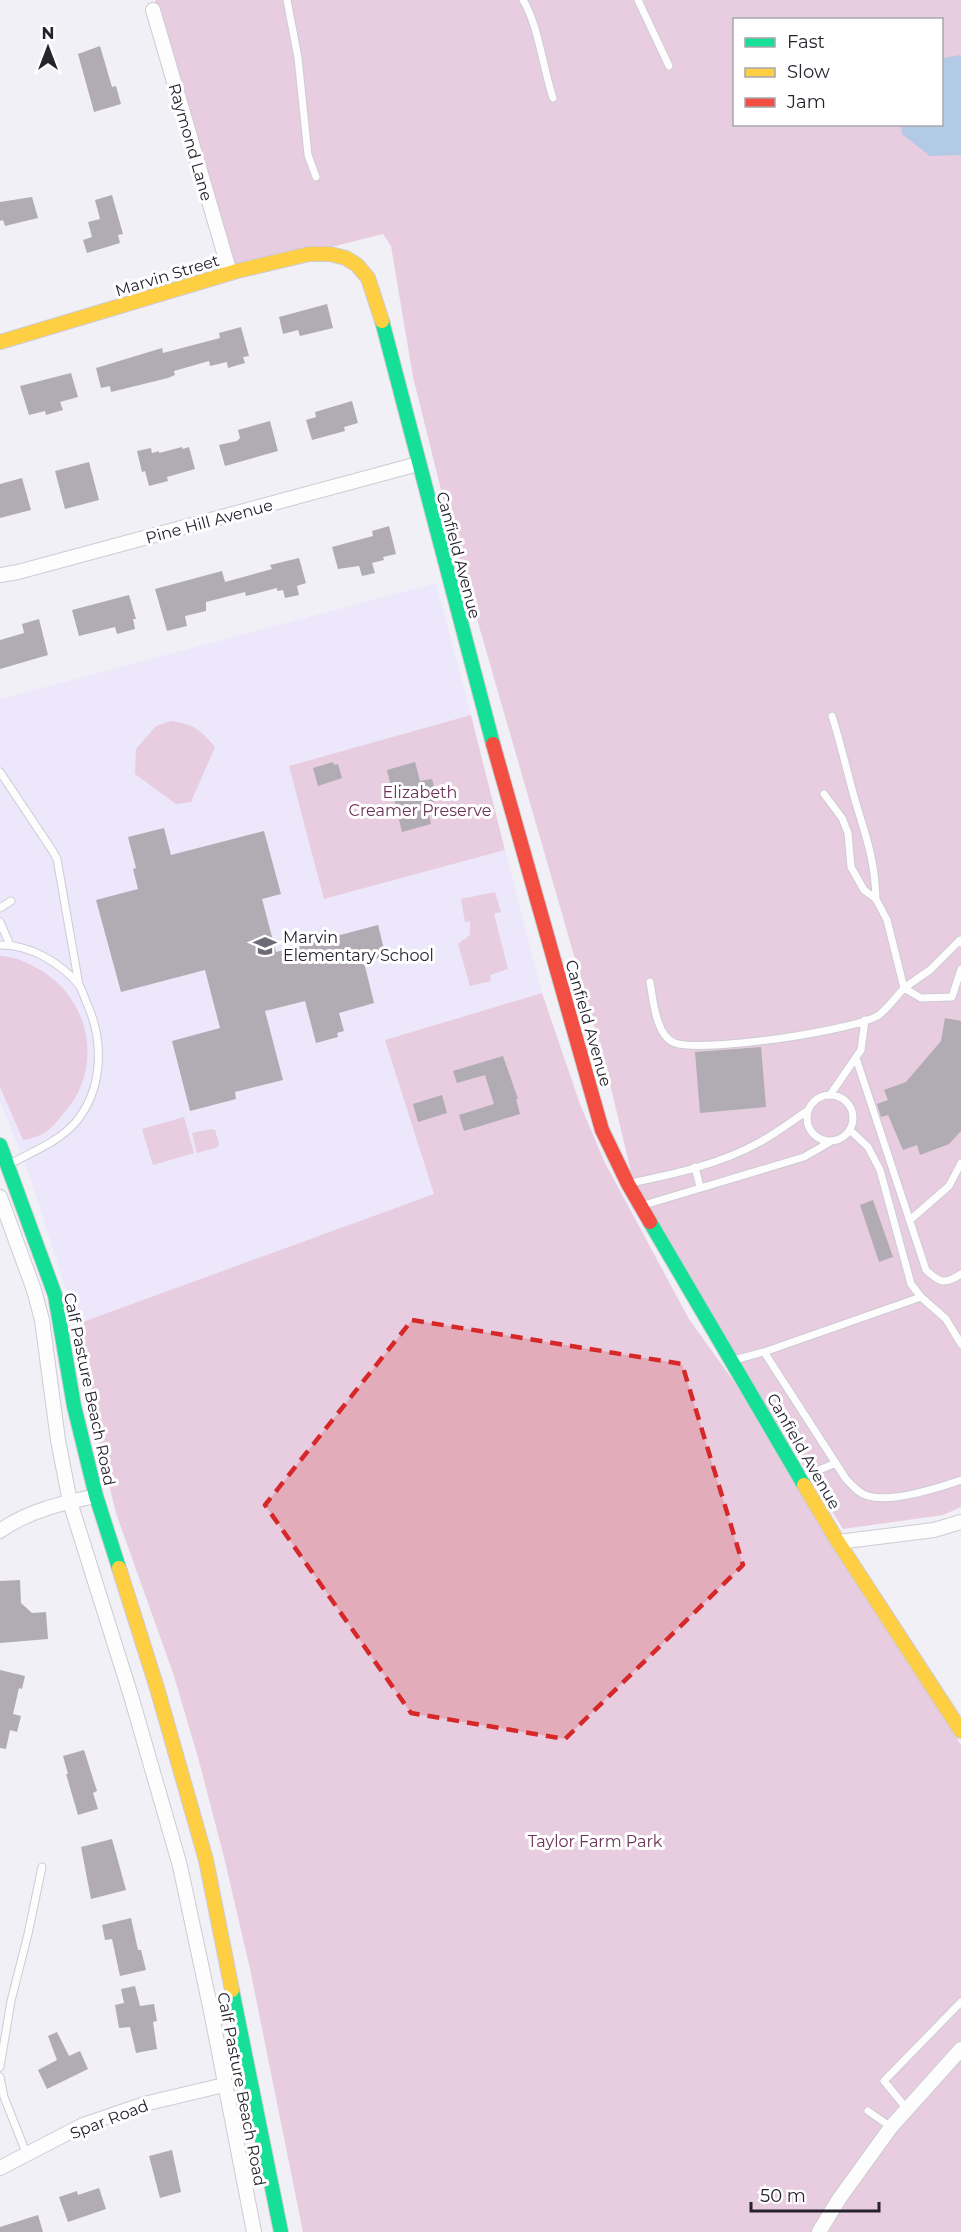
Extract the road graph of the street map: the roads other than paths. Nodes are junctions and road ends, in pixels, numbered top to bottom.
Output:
1 (287, 0) edge
2 (523, 0) edge
3 (639, 0) edge
4 (153, 10) dead end
5 (669, 66) dead end
6 (553, 98) dead end
7 (316, 177) dead end
8 (346, 258) joint
9 (230, 273) junction
10 (0, 342) edge
11 (418, 464) junction
12 (0, 575) edge
13 (832, 716) dead end
14 (0, 772) edge
15 (824, 794) dead end
16 (876, 899) junction
17 (11, 902) dead end
18 (0, 908) edge
19 (0, 922) edge
20 (961, 940) edge
21 (0, 945) edge
22 (10, 945) junction
23 (961, 969) edge
24 (650, 982) dead end
25 (80, 986) junction
26 (904, 988) junction
27 (865, 1020) junction
28 (856, 1058) junction
29 (830, 1095) junction
30 (807, 1111) junction
31 (850, 1130) junction
32 (830, 1142) junction
33 (0, 1145) edge
34 (961, 1163) edge
35 (7, 1165) junction
36 (695, 1167) junction
37 (628, 1184) junction
38 (700, 1187) junction
39 (0, 1197) edge
40 (641, 1206) junction
41 (910, 1220) junction
42 (961, 1274) edge
43 (921, 1297) junction
44 (961, 1344) edge
45 (764, 1352) junction
46 (732, 1361) junction
47 (836, 1462) junction
48 (800, 1478) junction
49 (961, 1480) edge
50 (96, 1496) junction
51 (70, 1502) junction
52 (961, 1522) edge
53 (1, 1528) edge
54 (838, 1542) junction
55 (163, 1710) junction
56 (137, 1717) junction
57 (961, 1731) edge
58 (42, 1867) dead end
59 (227, 1962) junction
60 (201, 1966) junction
61 (961, 2002) edge
62 (961, 2049) edge
63 (0, 2067) edge
64 (0, 2077) edge
65 (224, 2085) junction
66 (906, 2109) junction
67 (868, 2111) dead end
68 (891, 2127) junction
69 (27, 2155) junction
70 (0, 2168) edge
71 (277, 2213) junction
72 (251, 2217) junction
73 (254, 2232) edge
74 (281, 2232) edge
75 (819, 2232) edge

1 - 7 lane
2 - 6 lane
3 - 5 lane
4 - 9 street, Raymond Lane
8 - 9 street, Marvin Street
8 - 11 street, Canfield Avenue
9 - 10 street, Marvin Street
11 - 12 street, Pine Hill Avenue
11 - 37 street, Canfield Avenue
13 - 16 lane
14 - 25 lane
15 - 16 lane
16 - 26 lane
17 - 18 lane
19 - 22 lane
20 - 26 lane
21 - 22 lane
22 - 25 lane
23 - 26 lane
24 - 27 lane
25 - 35 lane
26 - 27 lane
27 - 28 lane
28 - 29 lane
28 - 41 lane
29 - 30 lane
29 - 31 lane
30 - 32 lane
30 - 36 lane
31 - 32 lane
31 - 43 lane
32 - 38 lane
33 - 35 street, Calf Pasture Beach Road
34 - 41 lane
35 - 50 street, Calf Pasture Beach Road
36 - 37 lane
36 - 38 lane
37 - 40 street, Canfield Avenue
38 - 40 lane
39 - 51 street, Calf Pasture Beach Road
40 - 46 street, Canfield Avenue
41 - 42 lane
43 - 44 lane
43 - 45 lane
45 - 46 lane
45 - 47 lane
46 - 48 street, Canfield Avenue
47 - 48 lane
47 - 49 lane
48 - 54 street, Canfield Avenue
50 - 51 street
50 - 55 street, Calf Pasture Beach Road
51 - 53 street
51 - 56 street, Calf Pasture Beach Road
52 - 54 street
54 - 57 street, Canfield Avenue
55 - 56 street
55 - 59 street, Calf Pasture Beach Road
56 - 60 street, Calf Pasture Beach Road
58 - 63 lane
59 - 60 street
59 - 71 street, Calf Pasture Beach Road
60 - 65 street, Calf Pasture Beach Road
61 - 66 lane
62 - 66 street
64 - 69 lane
65 - 69 street, Spar Road
65 - 72 street, Calf Pasture Beach Road
66 - 68 street
67 - 68 lane
68 - 75 street
69 - 70 street, Spar Road
71 - 72 street
71 - 74 street, Calf Pasture Beach Road
72 - 73 street, Calf Pasture Beach Road

